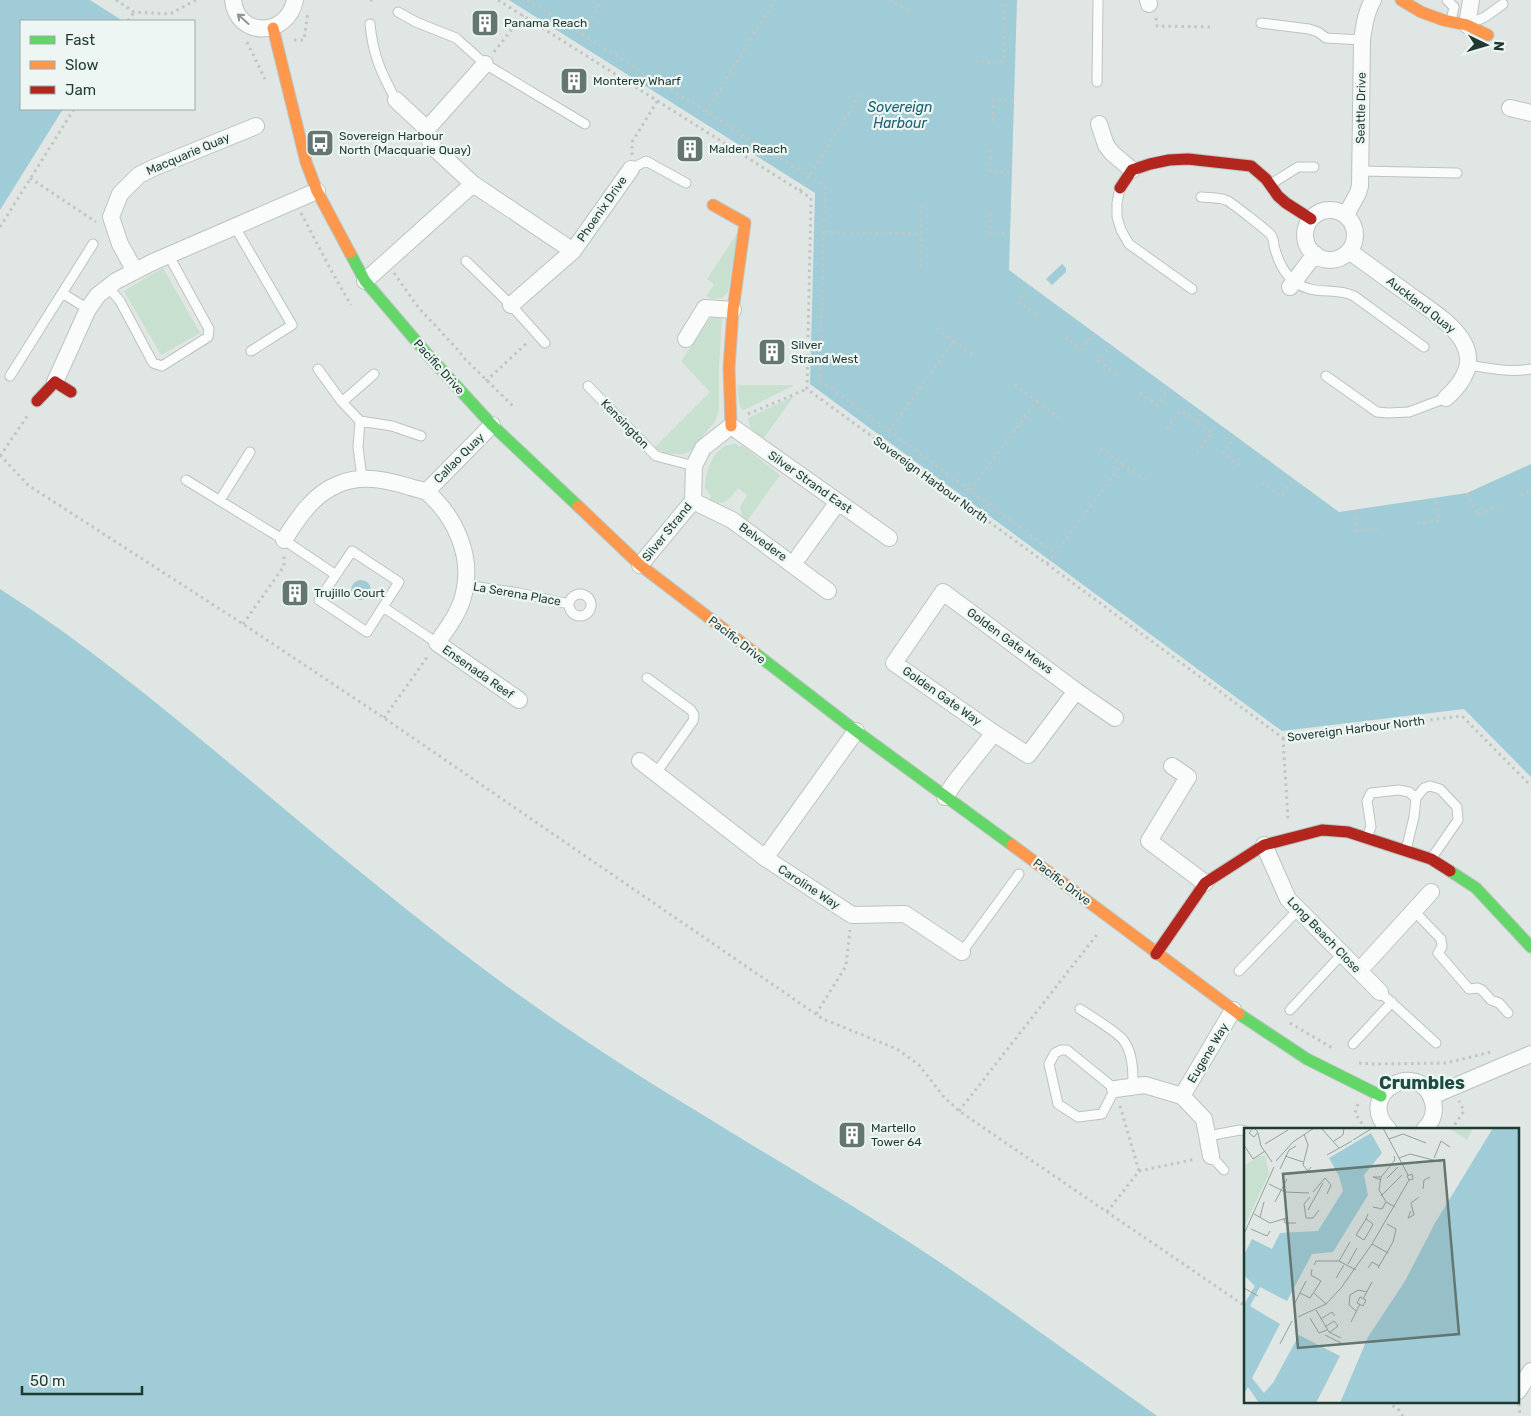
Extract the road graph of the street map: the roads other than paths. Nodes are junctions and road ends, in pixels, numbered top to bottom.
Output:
1 (233, 0) edge
2 (1098, 0) edge
3 (1374, 0) edge
4 (1401, 0) edge
5 (1447, 0) edge
6 (1471, 0) edge
7 (302, 4) edge
8 (1503, 4) dead end
9 (398, 12) dead end
10 (1261, 23) dead end
11 (370, 24) dead end
12 (1459, 24) junction
13 (275, 35) junction
14 (1488, 35) dead end
15 (1362, 40) junction
16 (485, 64) junction
17 (1097, 82) dead end
18 (396, 100) joint
19 (1510, 108) dead end
20 (1531, 113) edge
21 (585, 124) dead end
22 (1099, 124) dead end
23 (256, 126) dead end
24 (427, 129) junction
25 (1314, 167) dead end
26 (631, 169) joint
27 (1132, 170) junction
28 (1360, 171) junction
29 (1457, 173) dead end
30 (686, 183) dead end
31 (473, 184) junction
32 (1270, 185) junction
33 (1120, 188) joint
34 (317, 191) junction
35 (1201, 198) dead end
36 (713, 205) dead end
37 (1346, 215) junction
38 (1311, 219) junction
39 (235, 227) junction
40 (93, 244) dead end
41 (572, 251) junction
42 (1349, 251) junction
43 (1315, 254) junction
44 (169, 256) junction
45 (466, 260) dead end
46 (134, 271) junction
47 (365, 280) junction
48 (1292, 284) junction
49 (108, 287) junction
50 (1192, 290) dead end
51 (62, 292) junction
52 (511, 305) junction
53 (88, 309) junction
54 (733, 310) junction
55 (686, 339) dead end
56 (545, 343) dead end
57 (1424, 347) dead end
58 (251, 351) dead end
59 (1467, 365) junction
60 (318, 369) dead end
61 (1531, 369) edge
62 (374, 374) dead end
63 (10, 376) dead end
64 (1326, 376) dead end
65 (55, 382) junction
66 (588, 386) dead end
67 (71, 392) dead end
68 (1446, 398) joint
69 (37, 401) road end
70 (342, 402) junction
71 (360, 421) junction
72 (492, 425) junction
73 (731, 426) junction
74 (421, 436) dead end
75 (250, 452) dead end
76 (694, 466) junction
77 (362, 478) junction
78 (186, 480) dead end
79 (426, 492) junction
80 (220, 500) junction
81 (693, 500) junction
82 (838, 502) junction
83 (889, 538) dead end
84 (284, 540) junction
85 (799, 556) dead end
86 (640, 565) junction
87 (336, 575) junction
88 (465, 585) junction
89 (828, 591) dead end
90 (943, 592) joint
91 (569, 604) dead end
92 (383, 607) junction
93 (437, 643) junction
94 (647, 678) dead end
95 (1076, 691) junction
96 (519, 700) dead end
97 (1115, 718) dead end
98 (856, 731) junction
99 (994, 733) junction
100 (640, 761) dead end
101 (1172, 766) dead end
102 (656, 774) junction
103 (945, 797) junction
104 (1416, 798) junction
105 (1367, 837) junction
106 (1264, 845) junction
107 (1406, 850) junction
108 (765, 858) junction
109 (1431, 859) junction
110 (1019, 874) dead end
111 (1205, 883) junction
112 (1431, 892) dead end
113 (1298, 910) junction
114 (1414, 911) junction
115 (1531, 947) edge
116 (962, 952) joint
117 (1156, 954) junction
118 (1342, 954) junction
119 (1239, 970) dead end
120 (1359, 971) junction
121 (1386, 997) junction
122 (1080, 1008) dead end
123 (1233, 1010) junction
124 (1290, 1010) dead end
125 (1508, 1013) dead end
126 (1436, 1043) dead end
127 (1353, 1044) dead end
128 (1531, 1054) edge
129 (1133, 1086) junction
130 (1115, 1089) junction
131 (1182, 1096) junction
132 (1381, 1096) junction
133 (1432, 1096) junction
134 (1387, 1128) edge
135 (1426, 1128) edge
136 (1244, 1131) edge
137 (1208, 1136) junction
138 (1212, 1156) joint
139 (1224, 1170) dead end
140 (1531, 1370) edge
141 (1518, 1391) edge

13 -> 1 street
2 - 17 lane
3 - 15 street, Seattle Drive
4 - 12 street
5 - 12 lane
6 - 12 street
7 - 13 street
8 - 12 lane
9 - 16 lane
10 - 15 lane
11 - 18 lane, Phoenix Drive
12 - 14 street
13 - 34 street, Pacific Drive
15 - 28 street, Seattle Drive
16 - 21 lane
16 - 24 street
18 - 24 street, Phoenix Drive
19 - 20 street
22 - 27 street
23 - 46 street, Macquarie Quay
24 - 31 street, Phoenix Drive
25 - 32 lane
26 - 30 lane, Phoenix Drive
26 - 41 street, Phoenix Drive
27 - 32 street
27 - 33 street
28 - 29 lane
28 - 37 street, Seattle Drive
31 - 41 street, Phoenix Drive
31 - 47 street
32 - 38 street
33 - 50 lane
34 - 39 street
34 - 47 street, Pacific Drive
35 - 48 lane
36 - 54 street
37 - 38 street
37 - 42 street
38 - 43 street
39 - 44 street
39 - 58 lane
40 - 51 lane
41 - 52 street, Phoenix Drive
42 - 43 street
42 - 59 street, Auckland Quay
43 - 48 street
44 - 46 street
44 - 49 lane
45 - 52 lane
46 - 49 street
47 - 72 street, Pacific Drive
48 - 57 lane
49 - 53 street
51 - 53 lane
51 - 63 lane
52 - 56 lane
53 - 65 street
54 - 55 street
54 - 73 street
59 - 61 lane
59 - 68 street
60 - 70 lane
62 - 70 lane
64 - 68 lane
65 - 67 street
65 - 69 street
66 - 76 lane, Kensington
70 - 71 lane
71 - 74 lane
71 - 77 lane
72 - 79 street, Callao Quay
72 - 86 street, Pacific Drive
73 - 76 street, Silver Strand
73 - 82 street, Silver Strand East
75 - 80 lane
76 - 81 street, Silver Strand
77 - 79 street, Callao Quay
77 - 84 street, Callao Quay
78 - 80 lane
79 - 88 street, Callao Quay
80 - 84 lane
81 - 86 street, Silver Strand
81 - 89 street, Belvedere
82 - 83 street, Silver Strand East
82 - 85 street
84 - 87 lane
86 - 98 street, Pacific Drive
87 - 92 lane
87 - 92 lane
88 - 91 lane, La Serena Place
88 - 93 street, Callao Quay
90 - 95 street, Golden Gate Mews
90 - 99 street, Golden Gate Way
92 - 93 lane
93 - 96 street, Ensenada Reef
94 - 102 lane
95 - 97 street, Golden Gate Mews
95 - 99 street
98 - 103 street, Pacific Drive
98 - 108 street, Caroline Way
99 - 103 street, Golden Gate Way
100 - 102 street, Caroline Way
101 - 111 street
102 - 108 street, Caroline Way
103 - 117 street, Pacific Drive
104 - 105 lane
104 - 107 lane
104 - 109 lane
105 - 106 street
105 - 107 street
106 - 111 street
106 - 113 street, Long Beach Close
107 - 109 street
108 - 116 street, Caroline Way
109 - 115 street
110 - 116 lane
111 - 117 street
112 - 114 street
113 - 118 street, Long Beach Close
113 - 119 lane
114 - 120 street
114 - 125 lane
117 - 123 street, Pacific Drive
118 - 120 street, Long Beach Close
118 - 124 lane
120 - 121 street, Long Beach Close
121 - 126 lane
121 - 127 lane
122 - 129 lane
123 - 131 street, Eugene Way
123 - 132 street, Pacific Drive
128 - 133 street
129 - 130 street, Eugene Way
129 - 131 street, Eugene Way
130 - 130 lane
131 - 137 street, Eugene Way
132 - 133 street
132 - 134 street
133 - 135 street
136 - 137 lane
137 - 138 street, Eugene Way
138 - 139 lane
140 - 141 street

